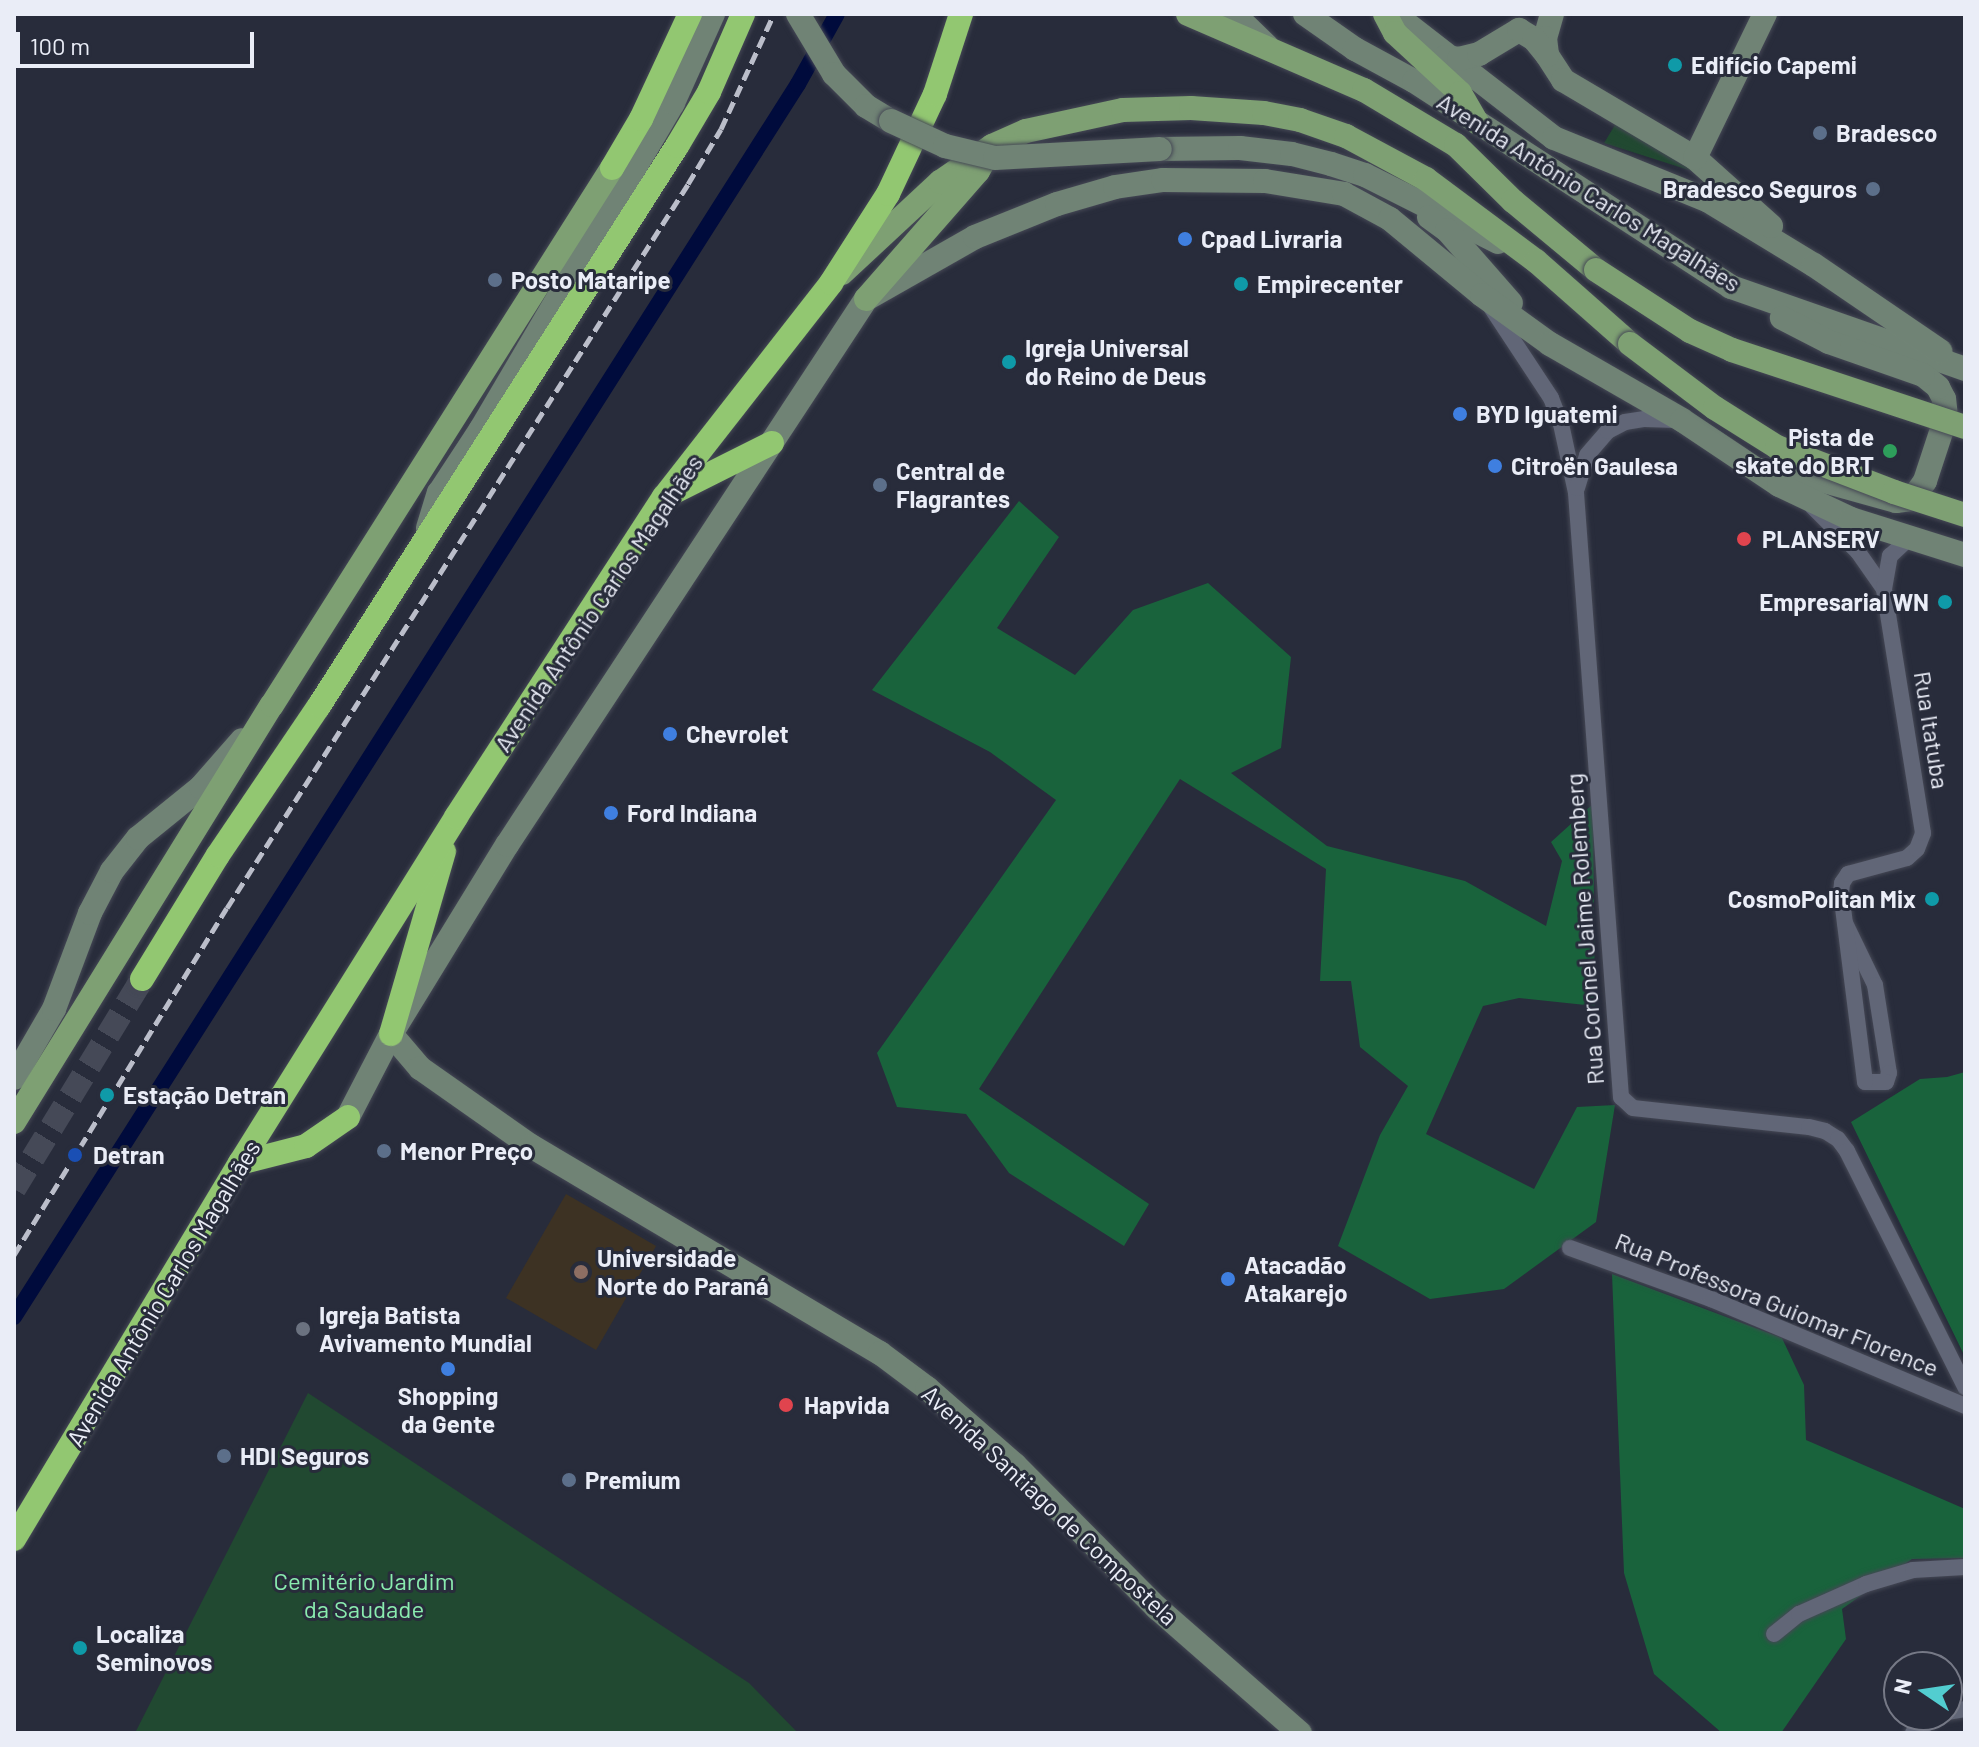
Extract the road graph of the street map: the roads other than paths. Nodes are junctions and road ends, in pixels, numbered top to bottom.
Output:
1 (690, 14) edge
2 (713, 14) edge
3 (743, 14) edge
4 (798, 14) edge
5 (961, 14) edge
6 (1188, 14) edge
7 (1234, 14) edge
8 (1305, 14) edge
9 (1385, 14) edge
10 (1394, 14) edge
11 (1552, 14) edge
12 (1765, 14) edge
13 (1267, 46) junction
14 (1547, 55) junction
15 (1445, 57) junction
16 (1477, 122) junction
17 (992, 146) junction
18 (1695, 158) junction
19 (612, 168) joint
20 (1400, 191) junction
21 (1536, 261) junction
22 (1814, 265) junction
23 (831, 283) junction
24 (1731, 287) junction
25 (1482, 295) junction
26 (866, 299) junction
27 (1550, 344) junction
28 (1965, 368) edge
29 (1682, 420) junction
30 (1965, 427) edge
31 (772, 443) junction
32 (1752, 469) junction
33 (439, 493) junction
34 (1576, 493) junction
35 (664, 497) junction
36 (1803, 498) junction
37 (398, 507) junction
38 (1965, 515) edge
39 (1909, 538) junction
40 (425, 540) junction
41 (1965, 555) edge
42 (1884, 589) junction
43 (272, 705) junction
44 (456, 817) junction
45 (1845, 923) junction
46 (142, 979) tunnel mouth
47 (391, 1034) junction
48 (377, 1063) junction
49 (420, 1068) junction
50 (14, 1078) edge
51 (348, 1117) joint
52 (14, 1122) edge
53 (240, 1163) junction
54 (1570, 1248) dead end
55 (1965, 1387) edge
56 (1965, 1406) edge
57 (39, 1503) junction
58 (14, 1539) edge
59 (14, 1555) edge
60 (1965, 1567) edge
61 (1774, 1634) dead end
62 (1300, 1733) edge

1 - 19 highway
2 - 33 main road
3 - 40 highway
4 - 20 main road, Avenida Antônio Carlos Magalhães, bridge
5 - 23 highway
6 - 13 main road, Avenida Antônio Carlos Magalhães
7 - 13 main road
8 - 16 main road, Avenida Antônio Carlos Magalhães
9 - 16 main road
10 - 15 main road
11 - 14 main road
12 - 18 main road
13 - 30 main road, Avenida Antônio Carlos Magalhães, bridge
14 - 15 main road
14 - 18 main road
15 - 22 main road
16 - 24 main road, Avenida Antônio Carlos Magalhães
17 - 21 main road, Avenida Antônio Carlos Magalhães
17 - 23 main road, Avenida Antônio Carlos Magalhães
17 - 26 main road
18 - 22 main road
19 - 37 main road
20 - 21 main road, Avenida Antônio Carlos Magalhães
20 - 27 main road
21 - 38 main road, Avenida Antônio Carlos Magalhães, bridge
22 - 28 main road
23 - 35 highway, Avenida Antônio Carlos Magalhães
24 - 28 main road, Avenida Antônio Carlos Magalhães
24 - 32 main road
25 - 26 main road
25 - 27 main road
25 - 34 street, Rua Coronel Jaime Rolemberg
26 - 31 main road
27 - 29 main road
29 - 32 main road
29 - 34 street, Rua Coronel Jaime Rolemberg
31 - 35 highway
31 - 47 main road
32 - 36 main road
33 - 37 main road
33 - 40 main road
34 - 55 street, Rua Coronel Jaime Rolemberg
35 - 44 highway, Avenida Antônio Carlos Magalhães
36 - 39 main road
36 - 42 street, Rua Itatuba
37 - 43 main road
39 - 41 main road
39 - 42 street, Rua Itatuba
40 - 46 highway
42 - 45 street, Rua Itatuba
43 - 50 main road
43 - 52 main road
44 - 47 highway
44 - 53 highway, Avenida Antônio Carlos Magalhães
45 - 45 street, Rua Itatuba
47 - 48 main road
47 - 49 main road, Avenida Santiago de Compostela
48 - 49 main road, Avenida Santiago de Compostela
48 - 51 main road
49 - 62 main road, Avenida Santiago de Compostela
51 - 53 highway
53 - 57 highway, Avenida Antônio Carlos Magalhães
54 - 56 street, Rua Professora Guiomar Florence
57 - 58 highway, Avenida Antônio Carlos Magalhães
57 - 59 highway
60 - 61 street

